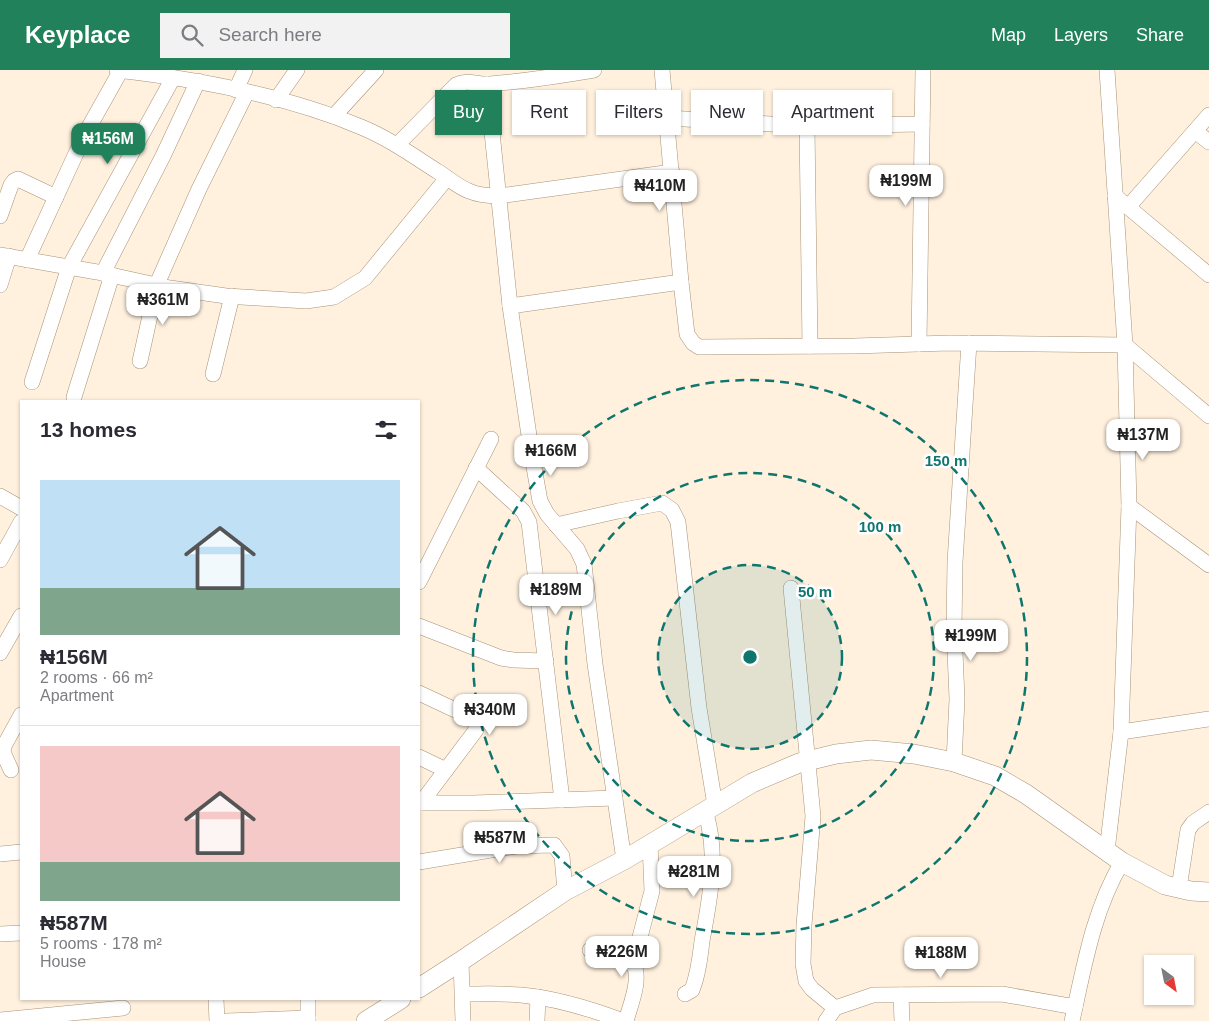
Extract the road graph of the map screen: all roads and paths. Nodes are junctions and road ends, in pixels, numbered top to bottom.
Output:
1 (117, 70) edge
2 (121, 70) edge
3 (243, 70) edge
4 (297, 70) edge
5 (376, 70) edge
6 (594, 70) edge
7 (662, 70) edge
8 (923, 70) edge
9 (1107, 70) edge
10 (554, 73) edge
11 (173, 78) junction
12 (198, 81) junction
13 (487, 84) junction
14 (664, 90) edge
15 (241, 91) junction
16 (276, 100) junction
17 (1209, 115) edge
18 (334, 116) junction
19 (681, 119) edge
20 (773, 124) edge
21 (922, 124) junction
22 (892, 125) edge
23 (1195, 130) junction
24 (669, 135) edge
25 (807, 135) edge
26 (1209, 142) edge
27 (397, 145) junction
28 (672, 172) junction
29 (447, 178) junction
30 (56, 196) junction
31 (499, 196) junction
32 (1115, 196) junction
33 (1128, 207) junction
34 (0, 216) edge
35 (5, 256) edge
36 (27, 260) junction
37 (69, 267) junction
38 (107, 274) junction
39 (1209, 275) edge
40 (681, 282) junction
41 (157, 284) junction
42 (0, 285) edge
43 (232, 296) junction
44 (510, 306) junction
45 (970, 343) junction
46 (920, 344) junction
47 (1125, 345) junction
48 (810, 346) junction
49 (140, 361) dead end
50 (213, 374) dead end
51 (32, 382) dead end
52 (74, 397) dead end
53 (1209, 416) edge
54 (491, 439) dead end
55 (476, 468) junction
56 (0, 496) edge
57 (1129, 506) junction
58 (20, 507) edge
59 (20, 524) edge
60 (556, 525) junction
61 (0, 560) edge
62 (1209, 565) edge
63 (420, 580) edge
64 (790, 588) dead end
65 (20, 618) edge
66 (420, 626) edge
67 (0, 653) edge
68 (546, 661) junction
69 (420, 693) edge
70 (20, 717) edge
71 (1209, 720) edge
72 (1121, 732) junction
73 (420, 757) edge
74 (807, 761) junction
75 (954, 762) junction
76 (446, 770) junction
77 (11, 772) edge
78 (615, 798) junction
79 (562, 800) junction
80 (420, 803) edge
81 (710, 808) junction
82 (1209, 812) edge
83 (650, 844) junction
84 (20, 852) edge
85 (0, 854) edge
86 (1114, 857) junction
87 (624, 860) junction
88 (420, 862) edge
89 (1179, 888) junction
90 (565, 891) junction
91 (1209, 892) edge
92 (20, 933) edge
93 (0, 934) edge
94 (590, 950) dead end
95 (461, 961) junction
96 (634, 964) junction
97 (420, 987) edge
98 (463, 994) junction
99 (685, 994) dead end
100 (901, 995) junction
101 (538, 997) junction
102 (216, 1000) edge
103 (308, 1000) edge
104 (399, 1000) edge
105 (836, 1008) junction
106 (123, 1009) edge
107 (377, 1013) edge
108 (1074, 1014) edge
109 (308, 1019) edge
110 (0, 1020) edge
111 (217, 1021) edge
112 (226, 1021) edge
113 (463, 1021) edge
114 (537, 1021) edge
115 (625, 1021) edge
116 (826, 1021) edge
117 (902, 1021) edge

1 - 2 street
2 - 11 street
2 - 30 street
3 - 15 street
4 - 16 street
5 - 18 street
6 - 10 street
7 - 14 street
8 - 21 street
9 - 32 street
10 - 13 street
11 - 12 street
11 - 37 street
12 - 15 street
12 - 38 street
13 - 27 street
13 - 31 street
15 - 16 street
15 - 41 street
16 - 18 street
17 - 23 street
18 - 27 street
19 - 20 street
21 - 22 street
21 - 46 street
23 - 26 street
23 - 33 street
24 - 28 street
25 - 48 street
27 - 29 street
28 - 31 street
28 - 40 street
29 - 31 street
29 - 43 street
30 - 34 street
30 - 36 street
31 - 44 street
32 - 33 street
32 - 47 street
33 - 39 street
35 - 36 street
35 - 42 street
36 - 37 street
37 - 38 street
37 - 51 street
38 - 41 street
38 - 52 street
40 - 44 street
40 - 48 street
41 - 43 street
41 - 49 street
43 - 50 street
44 - 60 street
45 - 46 street
45 - 47 street
45 - 75 street
46 - 48 street
47 - 53 street
47 - 57 street
54 - 55 street
55 - 63 street
55 - 68 street
56 - 58 street
57 - 62 street
57 - 72 street
59 - 61 street
60 - 78 street
60 - 81 street
64 - 74 street
65 - 67 street
66 - 68 street
68 - 79 street
69 - 76 street
70 - 77 street
71 - 72 street
72 - 86 street
73 - 76 street
74 - 75 street
74 - 81 street
74 - 105 street
75 - 86 street
76 - 80 street
78 - 79 street
78 - 87 street
79 - 80 street
81 - 83 street
81 - 99 street
82 - 89 street
83 - 87 street
83 - 96 street
84 - 85 street
86 - 89 street
86 - 108 street
87 - 90 street
88 - 90 street
89 - 91 street
90 - 95 street
92 - 93 street
94 - 96 street
95 - 97 street
95 - 98 street
96 - 115 street
98 - 101 street
98 - 113 street
100 - 105 street
100 - 108 street
100 - 117 street
101 - 114 street
101 - 115 street
102 - 111 street
103 - 109 street
104 - 107 street
105 - 116 street
106 - 110 street
109 - 112 street

